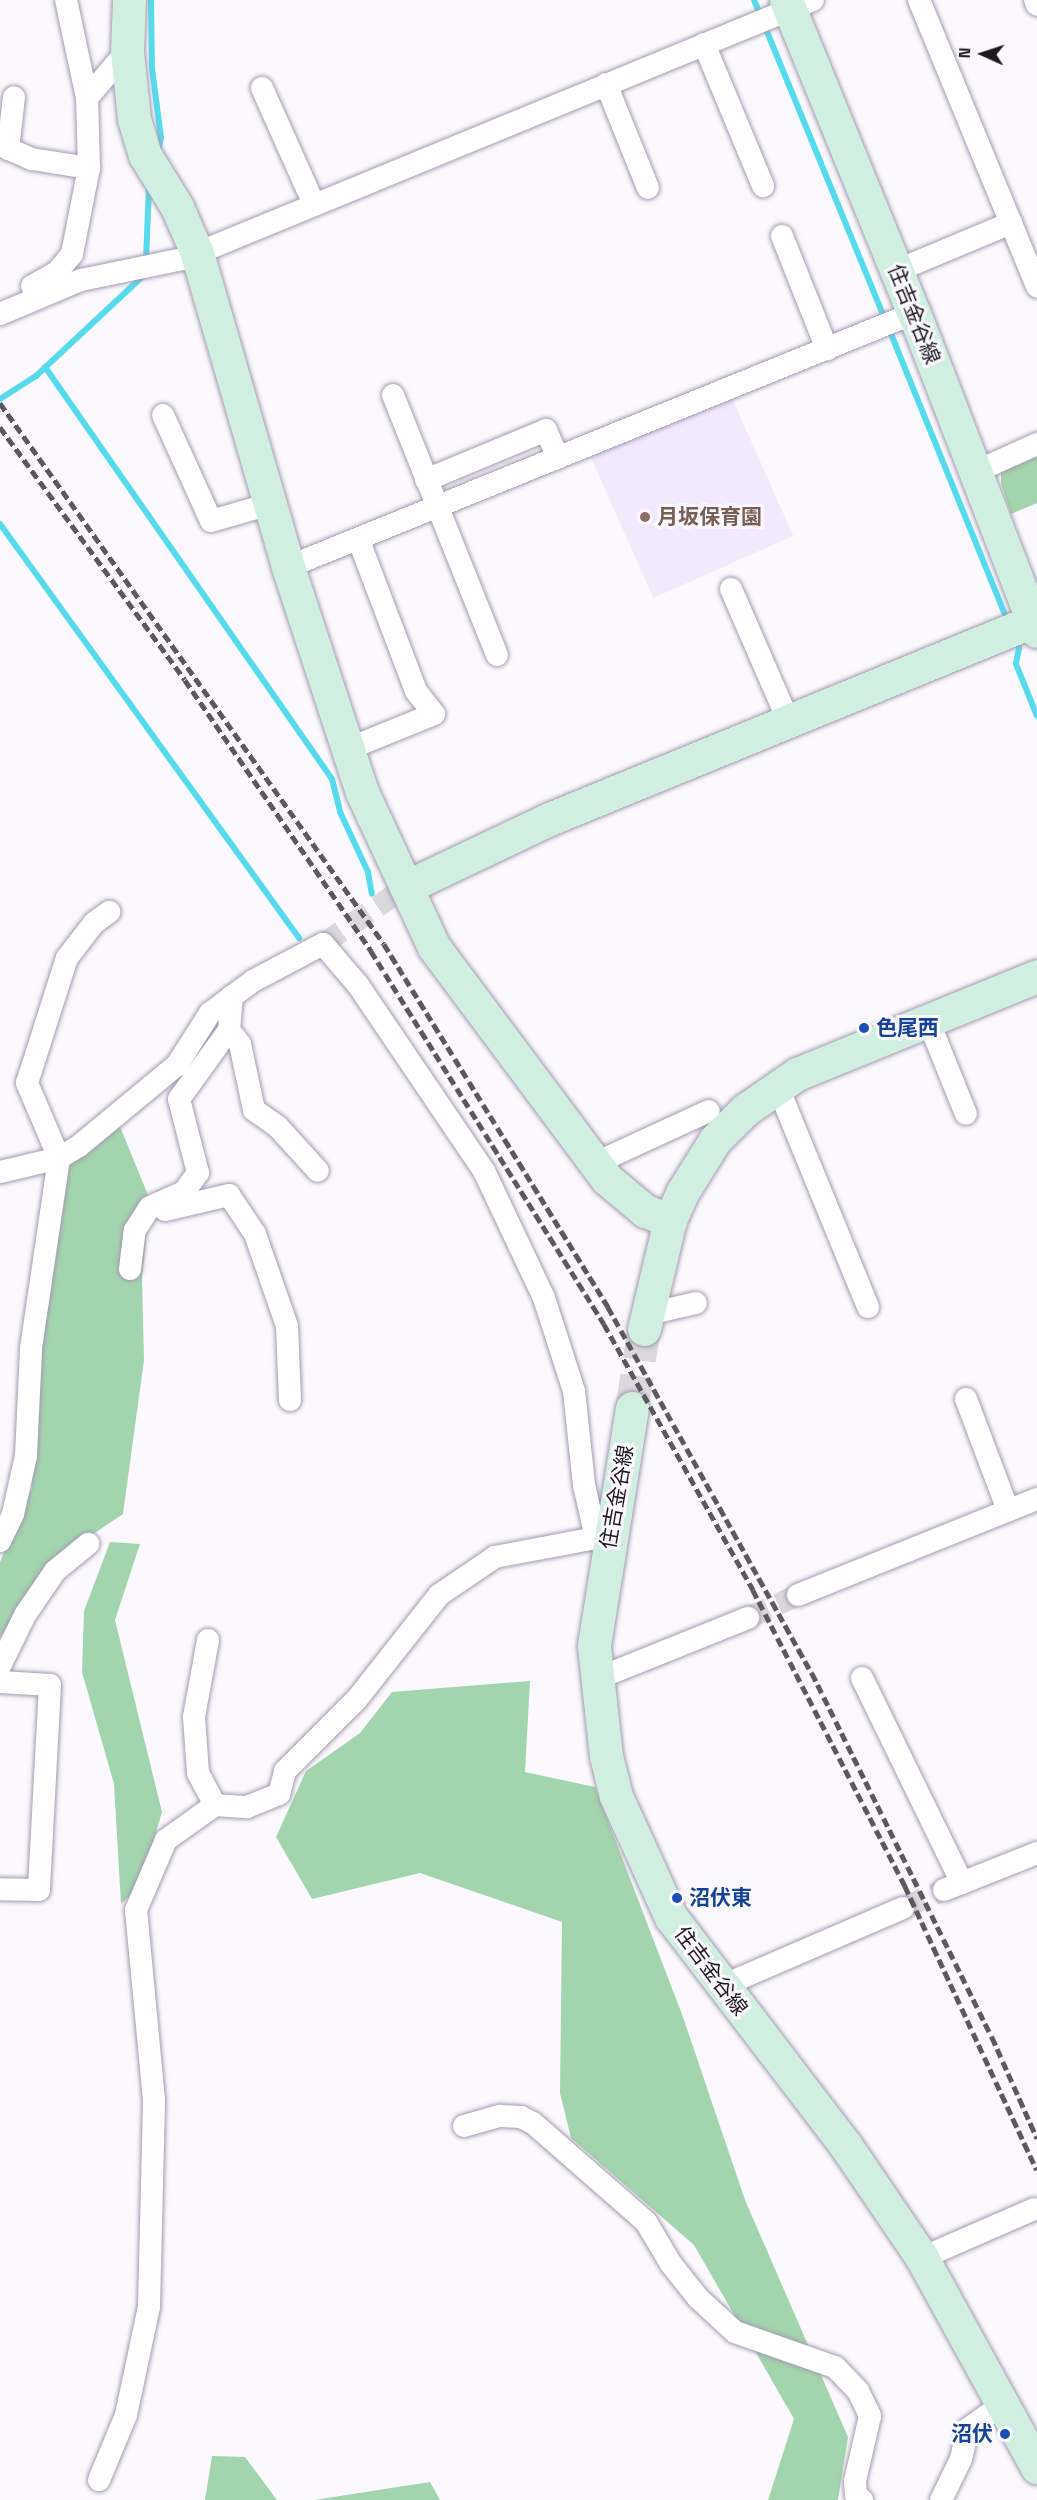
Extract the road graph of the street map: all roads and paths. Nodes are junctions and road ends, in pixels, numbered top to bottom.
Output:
1 (66, 0) edge
2 (129, 0) edge
3 (919, 0) edge
4 (1035, 0) edge
5 (1037, 5) edge
6 (791, 7) edge
7 (704, 44) junction
8 (127, 51) junction
9 (606, 84) junction
10 (262, 88) dead end
11 (14, 97) dead end
12 (87, 98) junction
13 (4, 147) edge
14 (89, 168) junction
15 (763, 186) dead end
16 (648, 188) dead end
17 (314, 204) junction
18 (1011, 223) junction
19 (782, 236) dead end
20 (197, 253) junction
21 (896, 271) junction
22 (1037, 287) edge
23 (0, 309) edge
24 (0, 314) edge
25 (896, 321) junction
26 (827, 349) junction
27 (393, 395) dead end
28 (163, 415) dead end
29 (1037, 444) edge
30 (558, 458) junction
31 (976, 471) junction
32 (426, 480) junction
33 (270, 504) junction
34 (437, 507) junction
35 (359, 541) junction
36 (288, 567) junction
37 (731, 589) dead end
38 (1022, 628) edge
39 (497, 655) dead end
40 (788, 720) junction
41 (348, 749) junction
42 (406, 886) junction
43 (109, 912) dead end
44 (1037, 976) edge
45 (232, 996) junction
46 (928, 1020) junction
47 (229, 1030) junction
48 (777, 1085) junction
49 (709, 1111) dead end
50 (966, 1114) dead end
51 (59, 1158) junction
52 (596, 1163) junction
53 (318, 1171) dead end
54 (0, 1172) edge
55 (147, 1215) junction
56 (670, 1220) junction
57 (130, 1269) dead end
58 (696, 1304) dead end
59 (868, 1307) dead end
60 (646, 1322) joint
61 (966, 1399) dead end
62 (290, 1400) dead end
63 (632, 1408) tunnel mouth
64 (1037, 1499) edge
65 (1008, 1510) junction
66 (603, 1539) junction
67 (0, 1541) edge
68 (88, 1544) dead end
69 (798, 1595) tunnel mouth
70 (748, 1618) tunnel mouth
71 (208, 1640) dead end
72 (0, 1666) edge
73 (862, 1678) dead end
74 (596, 1679) junction
75 (0, 1682) edge
76 (215, 1805) junction
77 (1037, 1853) edge
78 (0, 1889) edge
79 (903, 1908) tunnel mouth
80 (722, 1986) junction
81 (464, 2126) dead end
82 (1034, 2209) dead end
83 (922, 2258) junction
84 (1003, 2404) junction
85 (1037, 2467) edge
86 (99, 2480) dead end
87 (862, 2500) edge
88 (941, 2500) edge

1 - 12 street
2 - 8 main road
3 - 18 street
4 - 5 street
6 - 7 street
6 - 21 main road, 住吉金谷線
7 - 9 street
7 - 15 street
8 - 12 street
8 - 20 main road
9 - 16 street
9 - 17 street
10 - 17 street
11 - 13 street
12 - 14 street
13 - 14 street
14 - 23 street
17 - 20 street
18 - 21 street
18 - 22 street
19 - 26 street
20 - 24 street
20 - 33 main road
21 - 25 main road, 住吉金谷線
25 - 26 street
25 - 31 main road, 住吉金谷線
26 - 30 street
27 - 32 street
28 - 33 street
29 - 31 street
30 - 32 street
30 - 34 street
31 - 38 main road, 住吉金谷線
32 - 34 street
33 - 36 main road
34 - 35 street
34 - 39 street
35 - 36 street
35 - 41 street
36 - 41 main road
37 - 40 street
38 - 40 main road
40 - 42 main road
41 - 42 main road
42 - 52 main road
43 - 51 street
44 - 46 main road
45 - 47 street
45 - 51 street
45 - 66 street
46 - 48 main road
46 - 50 street
47 - 53 street
47 - 55 street
48 - 56 main road
48 - 59 street
49 - 52 street
51 - 54 street
51 - 67 street
52 - 56 main road
55 - 57 street
55 - 62 street
56 - 60 main road
58 - 60 street
61 - 65 street
63 - 66 main road, 住吉金谷線
64 - 65 street
65 - 69 street
66 - 74 main road, 住吉金谷線
66 - 76 street
68 - 72 street
70 - 74 street
71 - 76 street
73 - 77 street
74 - 80 main road, 住吉金谷線
75 - 78 street
76 - 86 street
79 - 80 street
80 - 83 main road, 住吉金谷線
81 - 87 street
82 - 83 street
83 - 84 main road, 住吉金谷線
84 - 85 main road, 住吉金谷線
84 - 88 street

